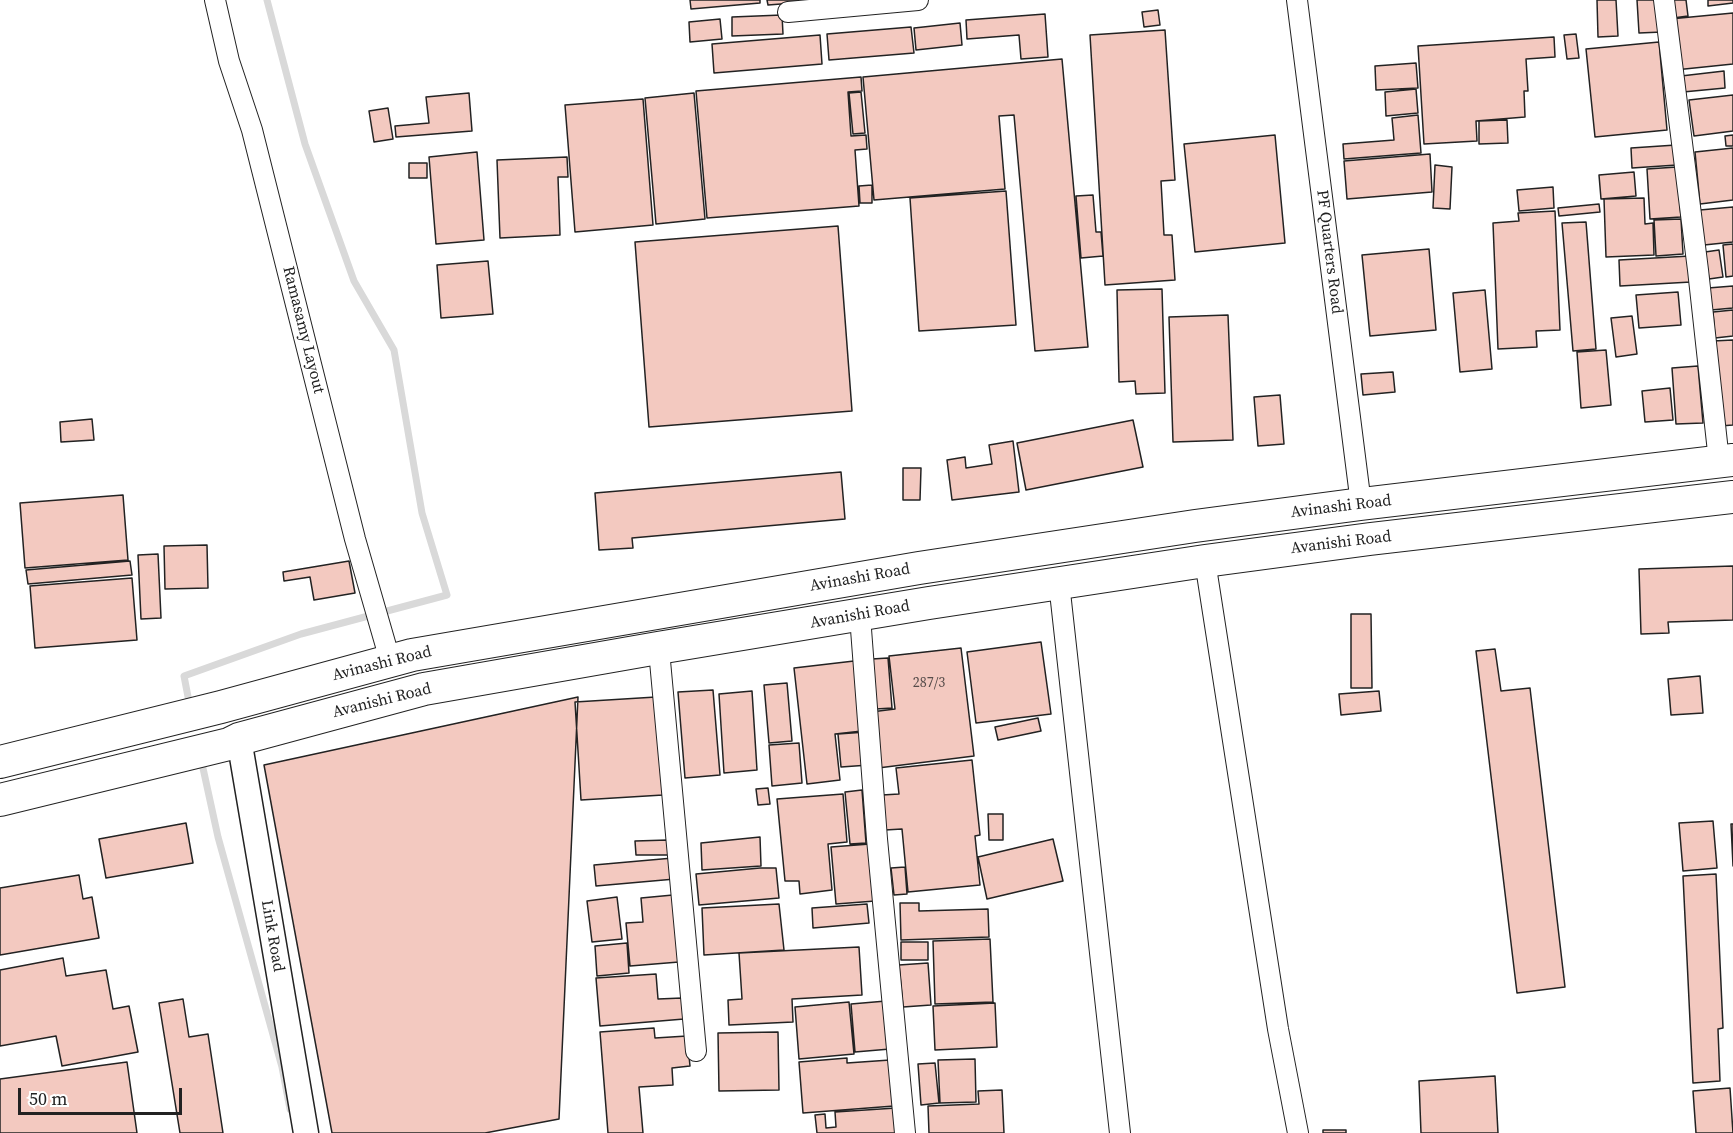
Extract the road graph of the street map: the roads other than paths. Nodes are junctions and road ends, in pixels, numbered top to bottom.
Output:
1 (215, 0) edge
2 (918, 0) edge
3 (1297, 0) edge
4 (1664, 0) edge
5 (788, 12) dead end
6 (1726, 461) edge
7 (1733, 497) edge
8 (1361, 504) junction
9 (1205, 561) junction
10 (1059, 583) junction
11 (860, 616) junction
12 (658, 648) junction
13 (390, 660) junction
14 (234, 742) junction
15 (0, 762) edge
16 (0, 800) edge
17 (696, 1051) dead end
18 (306, 1133) edge
19 (905, 1133) edge
20 (1120, 1133) edge
21 (1298, 1133) edge

1 - 13 street, Ramasamy Layout
2 - 5 street
3 - 8 street, PF Quarters Road
4 - 6 street
6 - 8 main road, Avinashi Road
7 - 9 main road, Avanishi Road
8 - 13 main road, Avinashi Road
9 - 10 main road, Avanishi Road
9 - 21 street
10 - 11 main road, Avanishi Road
10 - 20 street
11 - 12 main road, Avanishi Road
11 - 19 street
12 - 14 main road, Avanishi Road
12 - 17 street
13 - 15 main road, Avinashi Road
14 - 16 main road, Avanishi Road
14 - 18 street, Link Road

